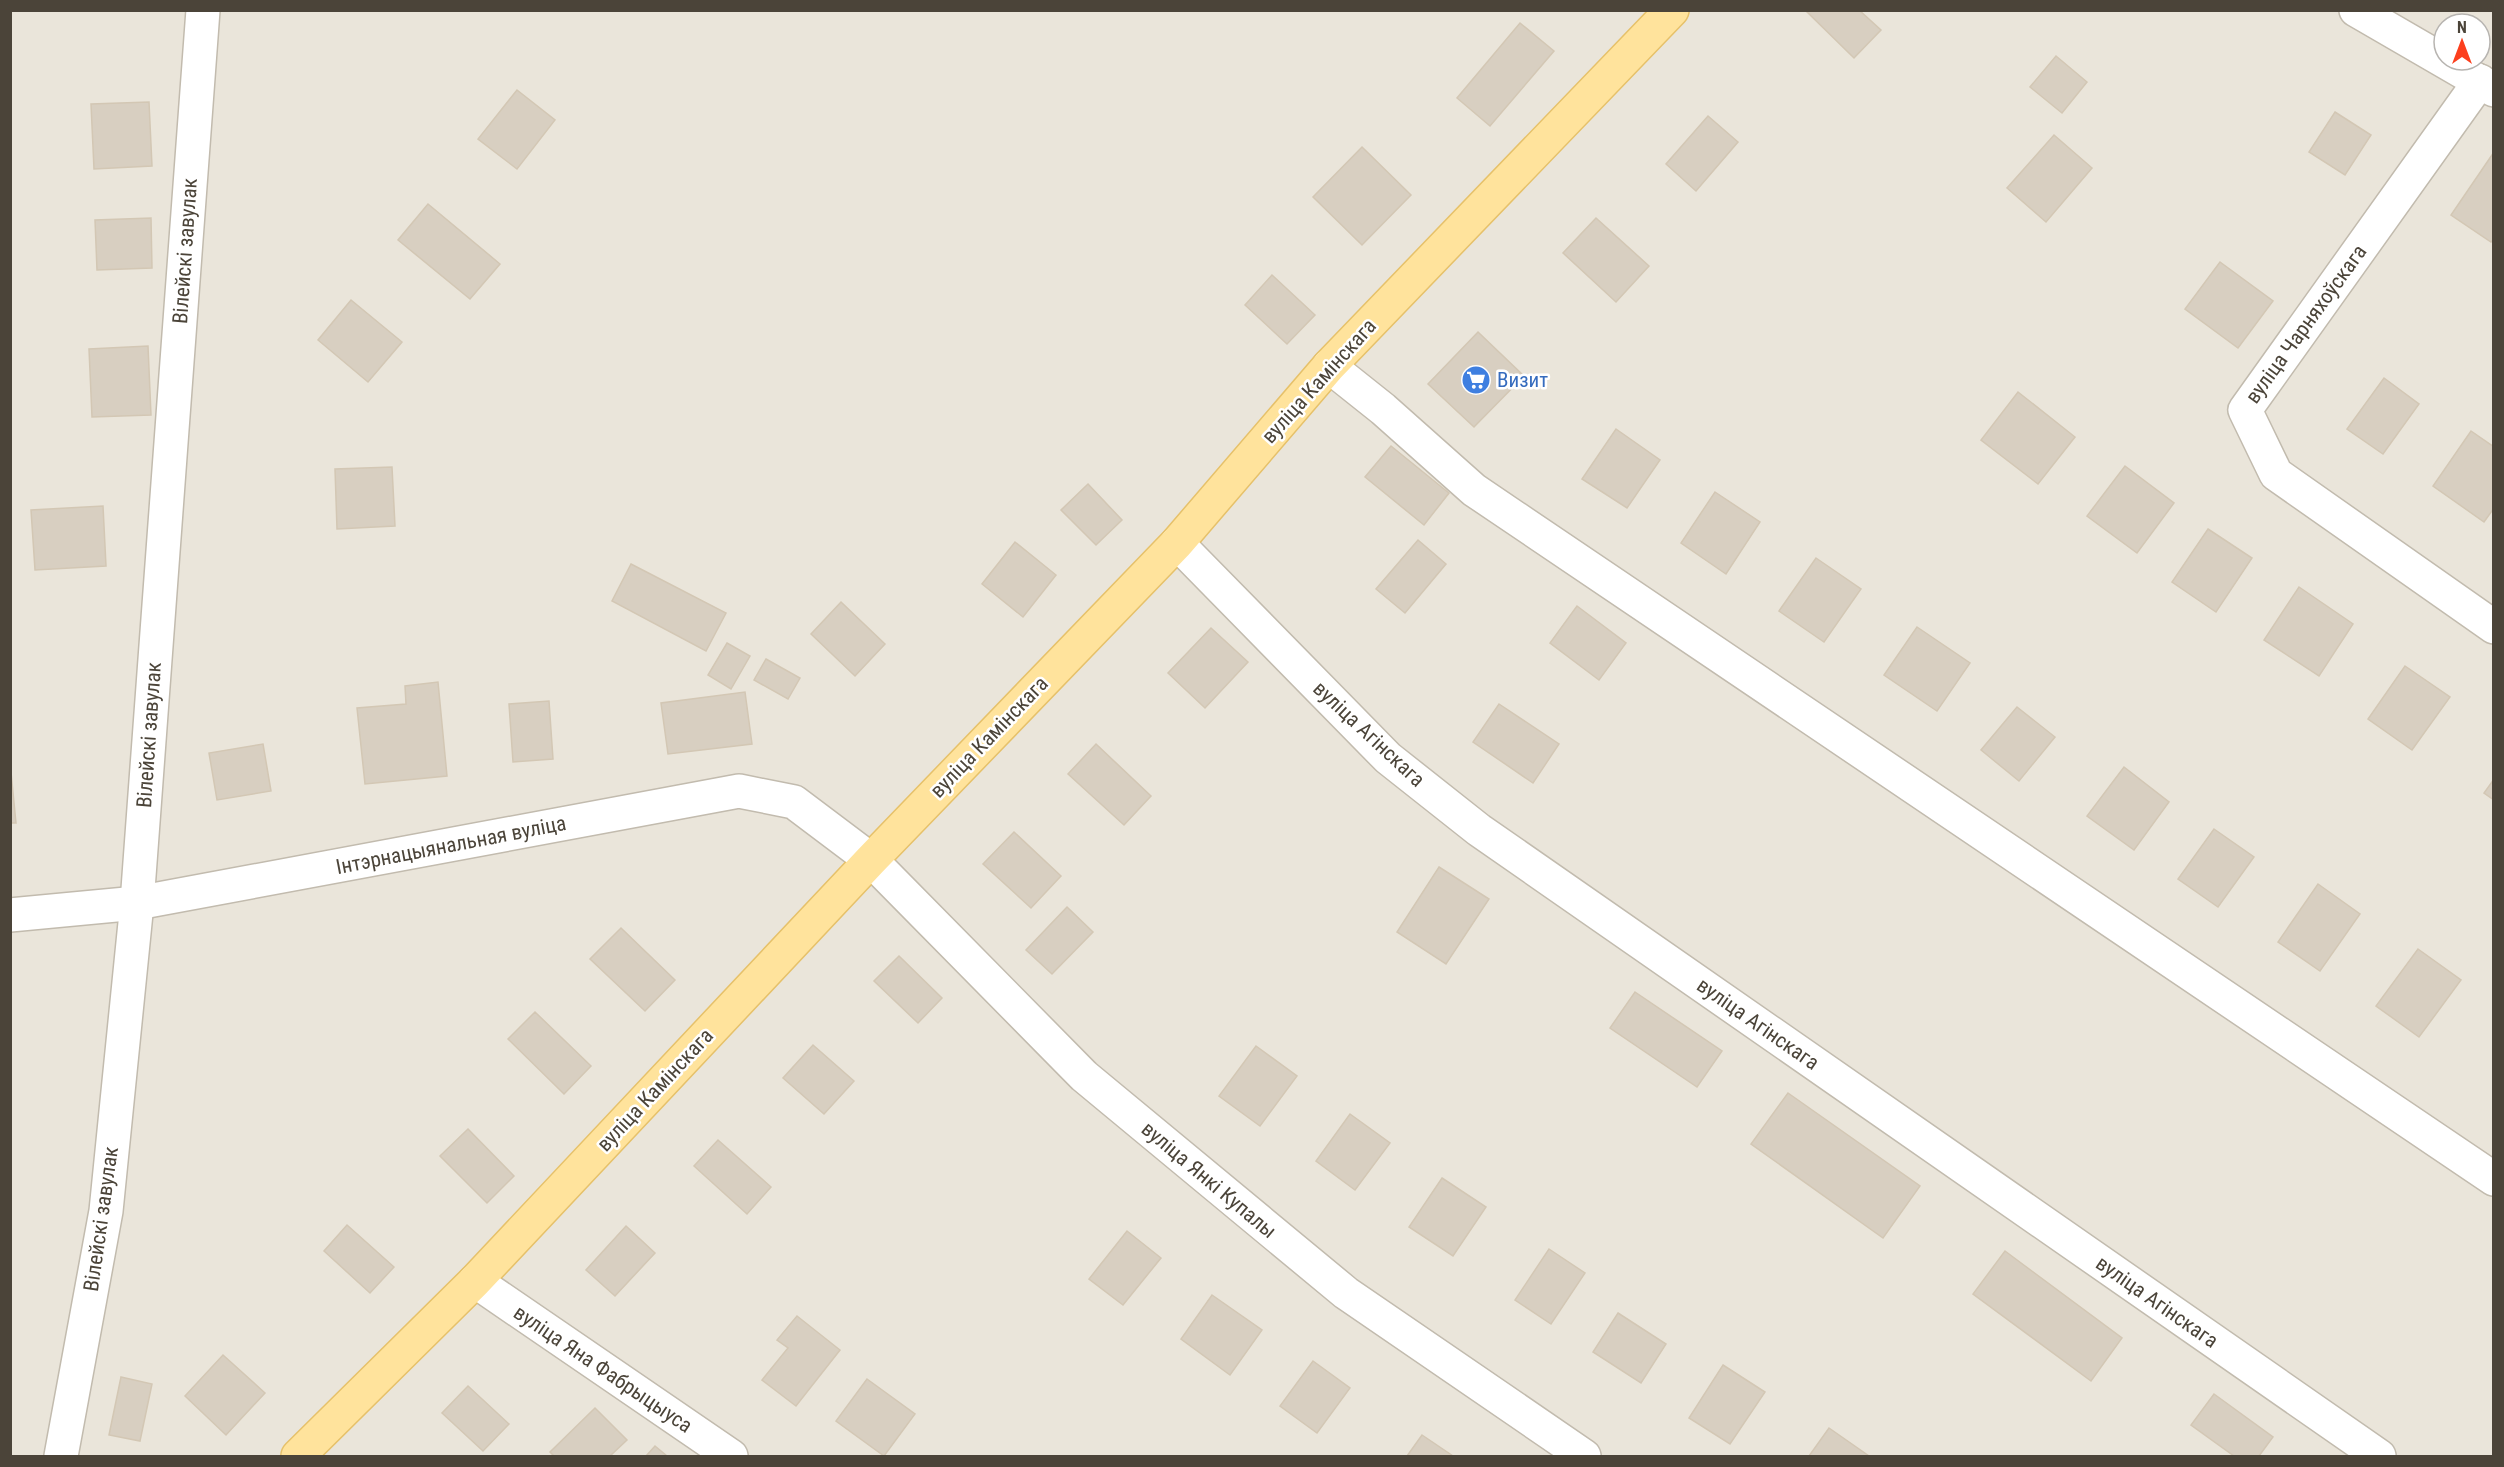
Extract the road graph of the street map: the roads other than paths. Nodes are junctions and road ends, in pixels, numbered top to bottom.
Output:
1 (203, 10) edge
2 (1672, 10) edge
3 (2356, 10) edge
4 (2487, 86) edge
5 (1329, 366) junction
6 (1177, 543) junction
7 (2493, 627) edge
8 (871, 860) junction
9 (137, 903) junction
10 (10, 915) edge
11 (2493, 1179) edge
12 (475, 1281) junction
13 (62, 1456) edge
14 (298, 1456) edge
15 (731, 1456) edge
16 (1584, 1456) edge
17 (2379, 1456) edge

1 - 9 street, Вілейскі завулак
2 - 5 main road, вуліца Камінскага
3 - 4 street
4 - 7 street, вуліца Чарняхоўскага
5 - 6 main road, вуліца Камінскага
5 - 11 street
6 - 8 main road, вуліца Камінскага
6 - 17 street, вуліца Агінскага
8 - 9 street, Інтэрнацыянальная вуліца
8 - 12 main road, вуліца Камінскага
8 - 16 street, вуліца Янкі Купалы
9 - 10 street, Інтэрнацыянальная вуліца
9 - 13 street, Вілейскі завулак
12 - 14 main road, вуліца Камінскага
12 - 15 street, вуліца Яна Фабрыцыуса

